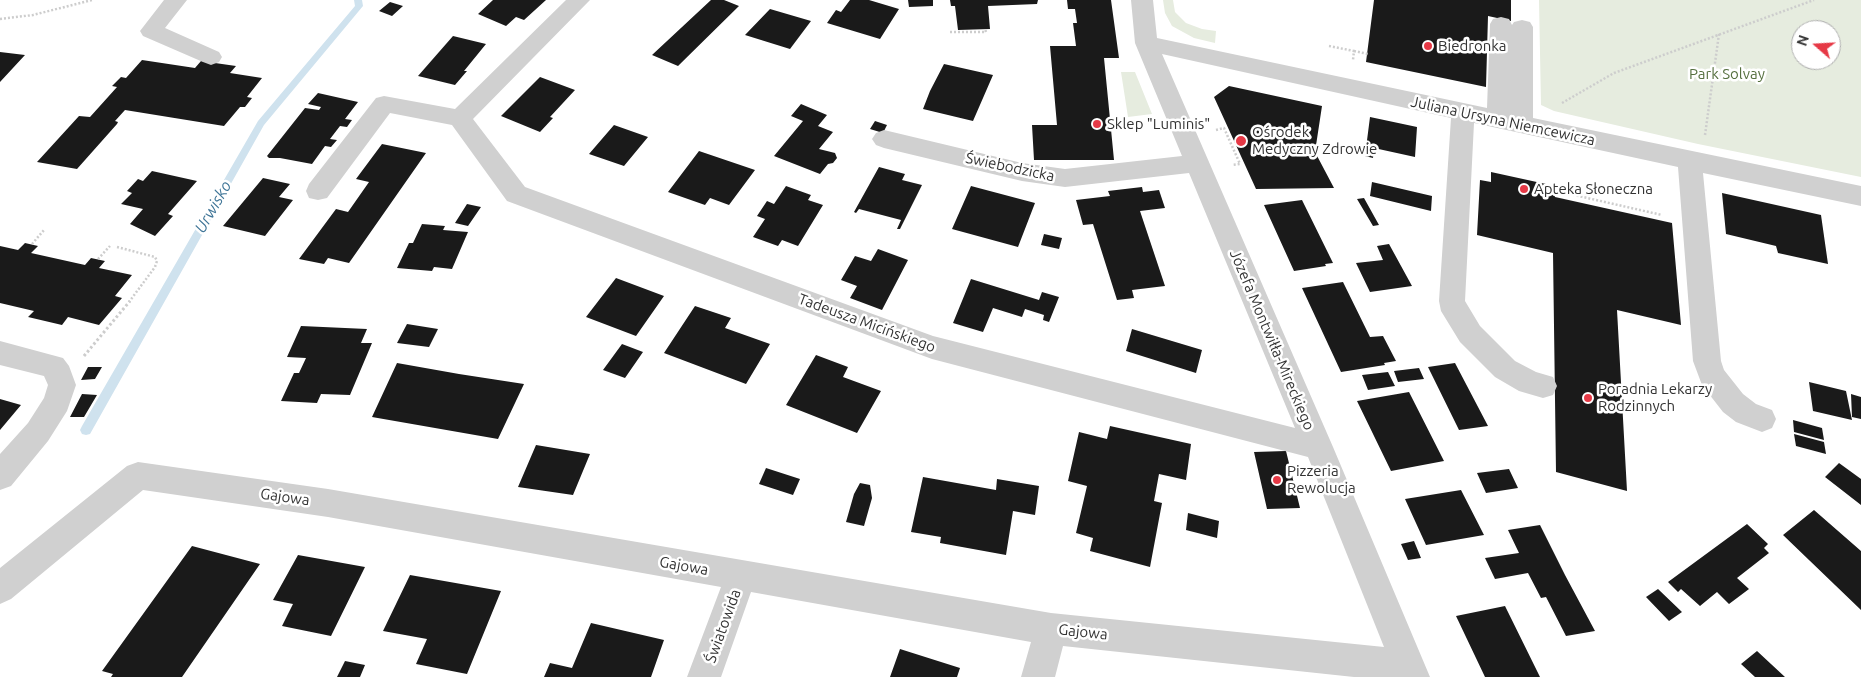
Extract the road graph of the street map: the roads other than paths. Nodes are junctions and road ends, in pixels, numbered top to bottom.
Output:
1 (176, 0) edge
2 (579, 0) edge
3 (1142, 0) edge
4 (1146, 43) junction
5 (211, 57) dead end
6 (1463, 112) junction
7 (460, 118) junction
8 (1498, 120) junction
9 (1521, 124) junction
10 (884, 139) dead end
11 (1690, 161) junction
12 (1197, 163) junction
13 (318, 191) dead end
14 (1861, 196) edge
15 (0, 353) edge
16 (1544, 386) dead end
17 (1762, 420) dead end
18 (1318, 447) junction
19 (0, 476) edge
20 (741, 576) junction
21 (0, 588) edge
22 (1051, 629) junction
23 (1411, 671) edge
24 (704, 677) edge
25 (1038, 677) edge

1 - 5 street
2 - 7 street
3 - 4 street, Józefa Montwiłła-Mireckiego
4 - 6 street, Juliana Ursyna Niemcewicza
4 - 12 street, Józefa Montwiłła-Mireckiego
6 - 8 street, Juliana Ursyna Niemcewicza
6 - 16 street
7 - 13 street
7 - 18 street, Tadeusza Micińskiego
8 - 9 street, Juliana Ursyna Niemcewicza
8 - 9 street
9 - 11 street, Juliana Ursyna Niemcewicza
10 - 12 street, Świebodzicka
11 - 14 street, Juliana Ursyna Niemcewicza
11 - 17 street
12 - 18 street, Józefa Montwiłła-Mireckiego
15 - 19 street
18 - 23 street, Józefa Montwiłła-Mireckiego
20 - 21 street, Gajowa
20 - 22 street, Gajowa
20 - 24 street, Światowida
22 - 23 street, Gajowa
22 - 25 street

